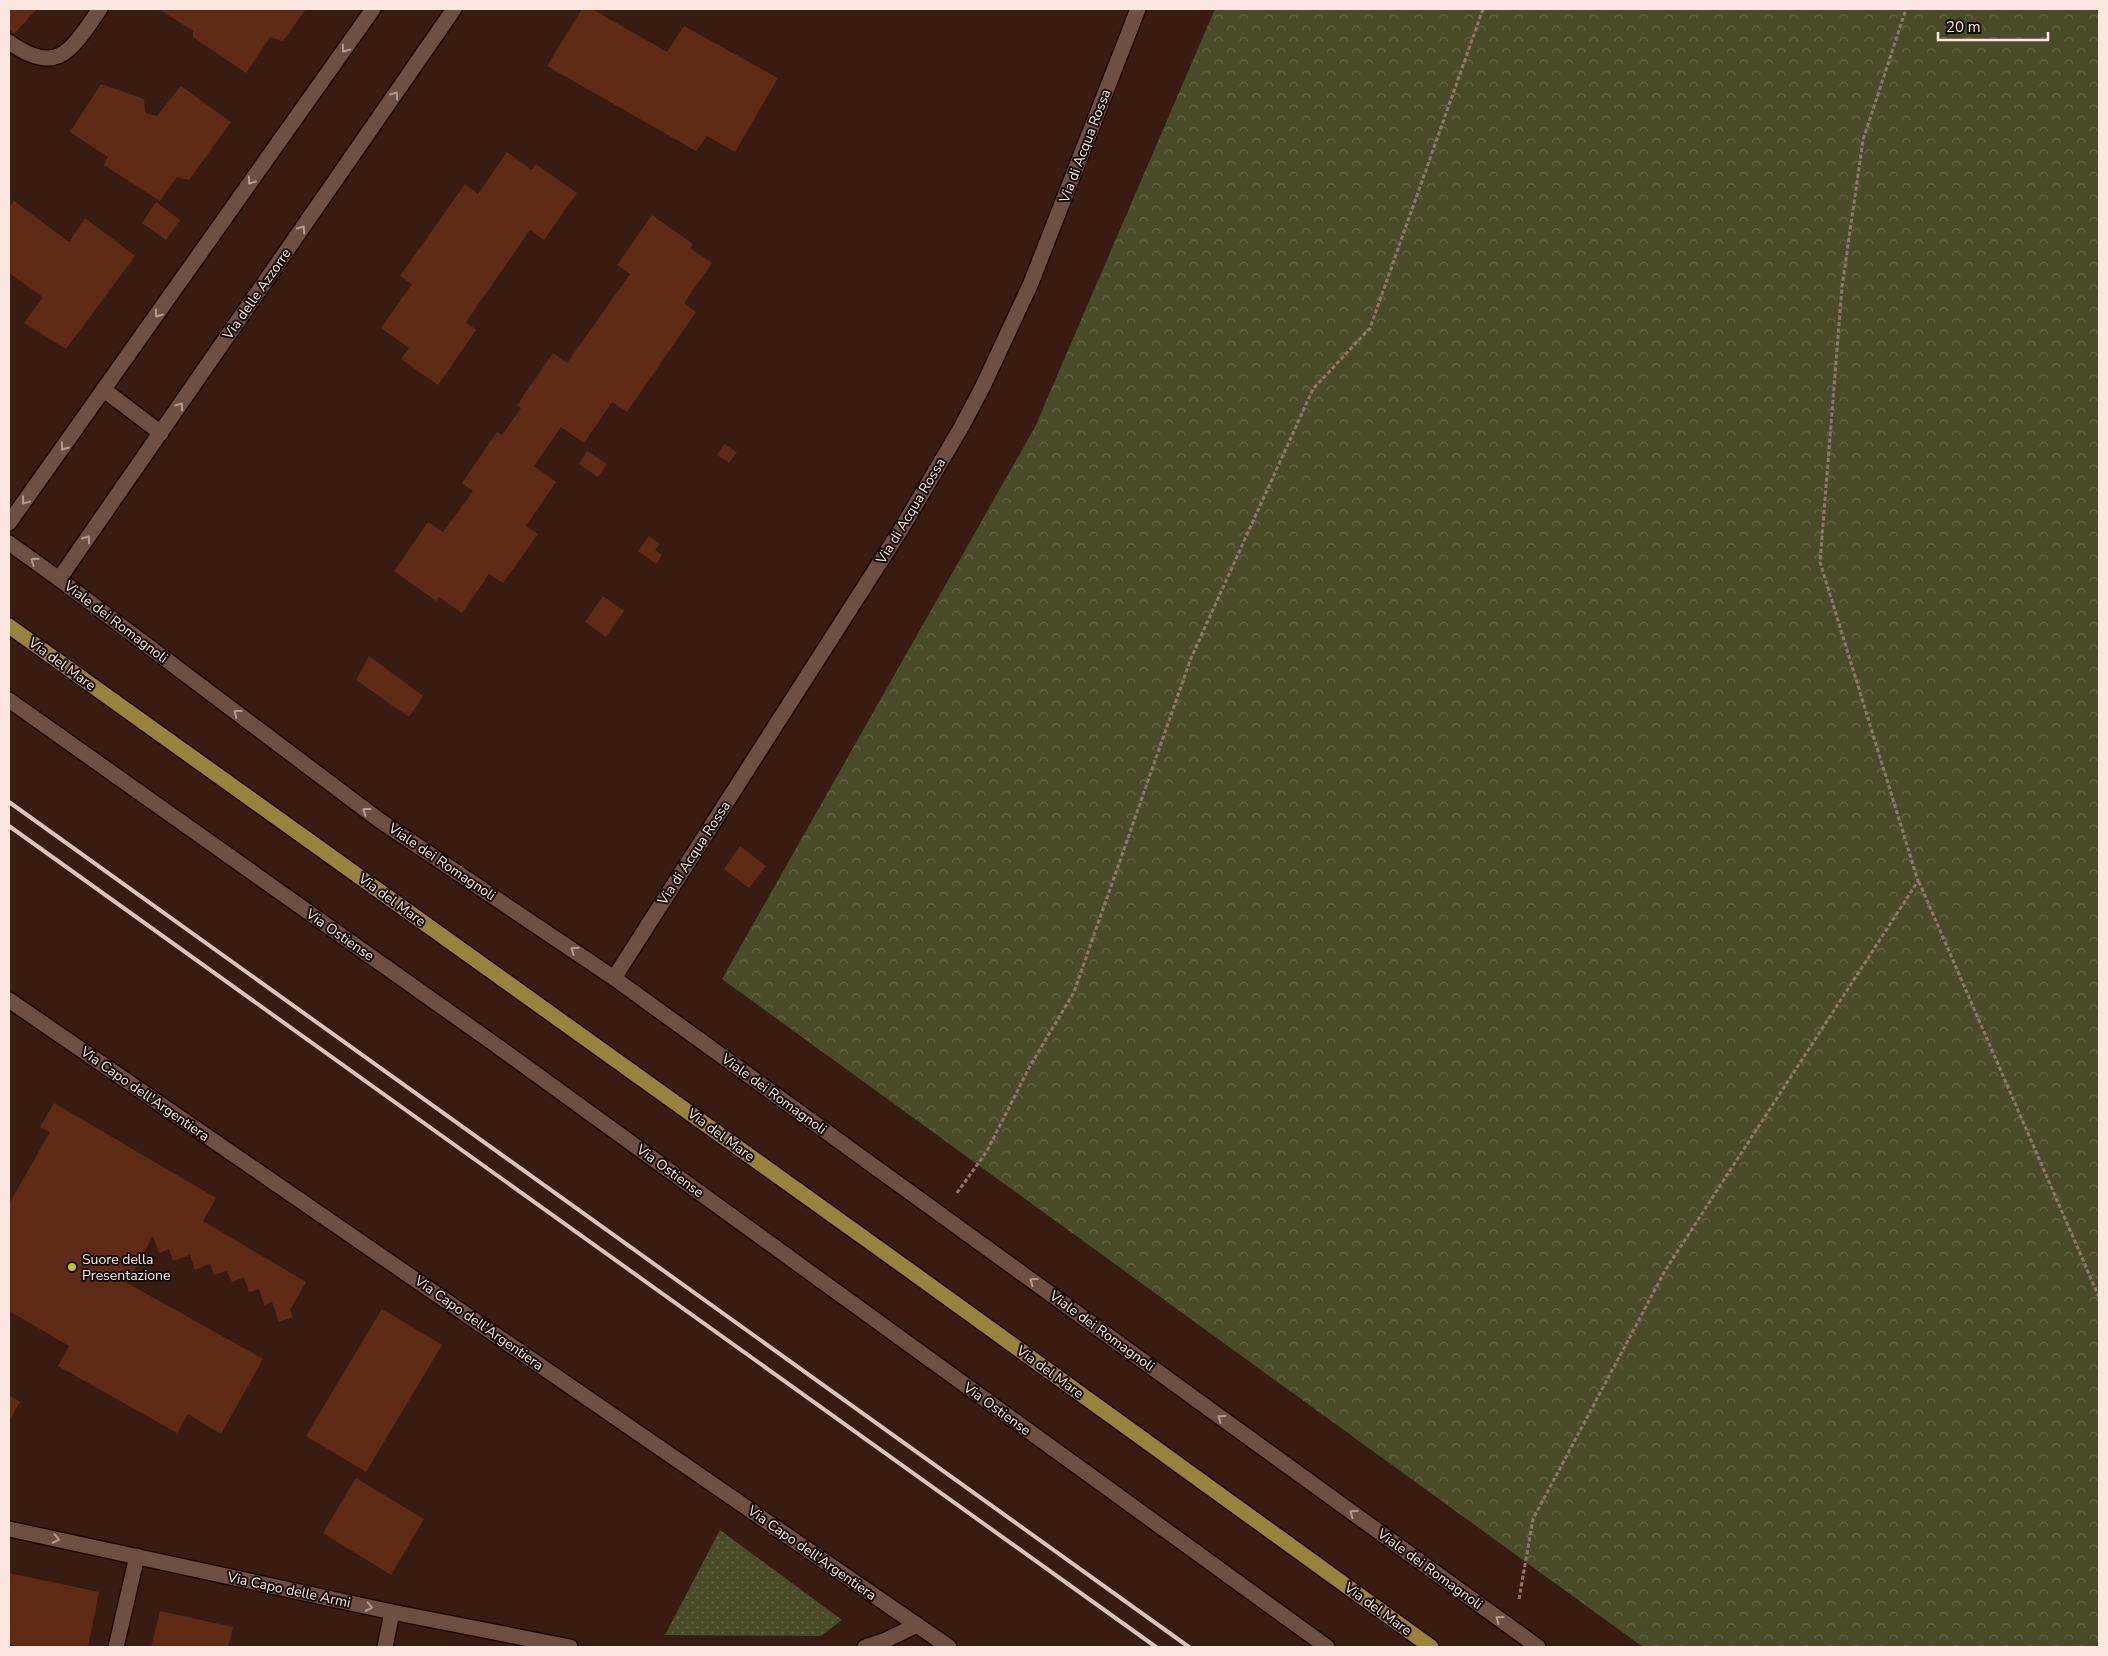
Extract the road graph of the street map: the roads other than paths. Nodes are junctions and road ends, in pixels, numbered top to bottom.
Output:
1 (100, 9) edge
2 (373, 9) edge
3 (454, 9) edge
4 (1138, 9) edge
5 (9, 42) edge
6 (104, 390) junction
7 (161, 433) junction
8 (9, 523) edge
9 (9, 543) edge
10 (59, 579) junction
11 (9, 626) edge
12 (9, 700) edge
13 (614, 978) junction
14 (9, 1000) edge
15 (9, 1529) edge
16 (137, 1556) junction
17 (392, 1612) junction
18 (917, 1625) junction
19 (116, 1647) edge
20 (384, 1647) edge
21 (570, 1647) edge
22 (865, 1647) edge
23 (949, 1647) edge
24 (1327, 1647) edge
25 (1431, 1647) edge
26 (1538, 1647) edge

1 - 5 street
2 -> 6 street
7 -> 3 street, Via delle Azzorre
4 - 13 street, Via di Acqua Rossa
6 - 7 street
6 -> 8 street
10 -> 7 street, Via delle Azzorre
10 -> 9 street, Viale dei Romagnoli
13 -> 10 street, Viale dei Romagnoli
11 - 25 main road, Via del Mare
12 - 24 street, Via Ostiense
26 -> 13 street, Viale dei Romagnoli
14 - 18 street, Via Capo dell'Argentiera
15 -> 16 street, Via Capo delle Armi
16 -> 17 street, Via Capo delle Armi
16 - 19 street
17 - 20 street
17 - 21 street, Via Capo delle Armi
18 - 22 street
18 - 23 street, Via Capo dell'Argentiera

